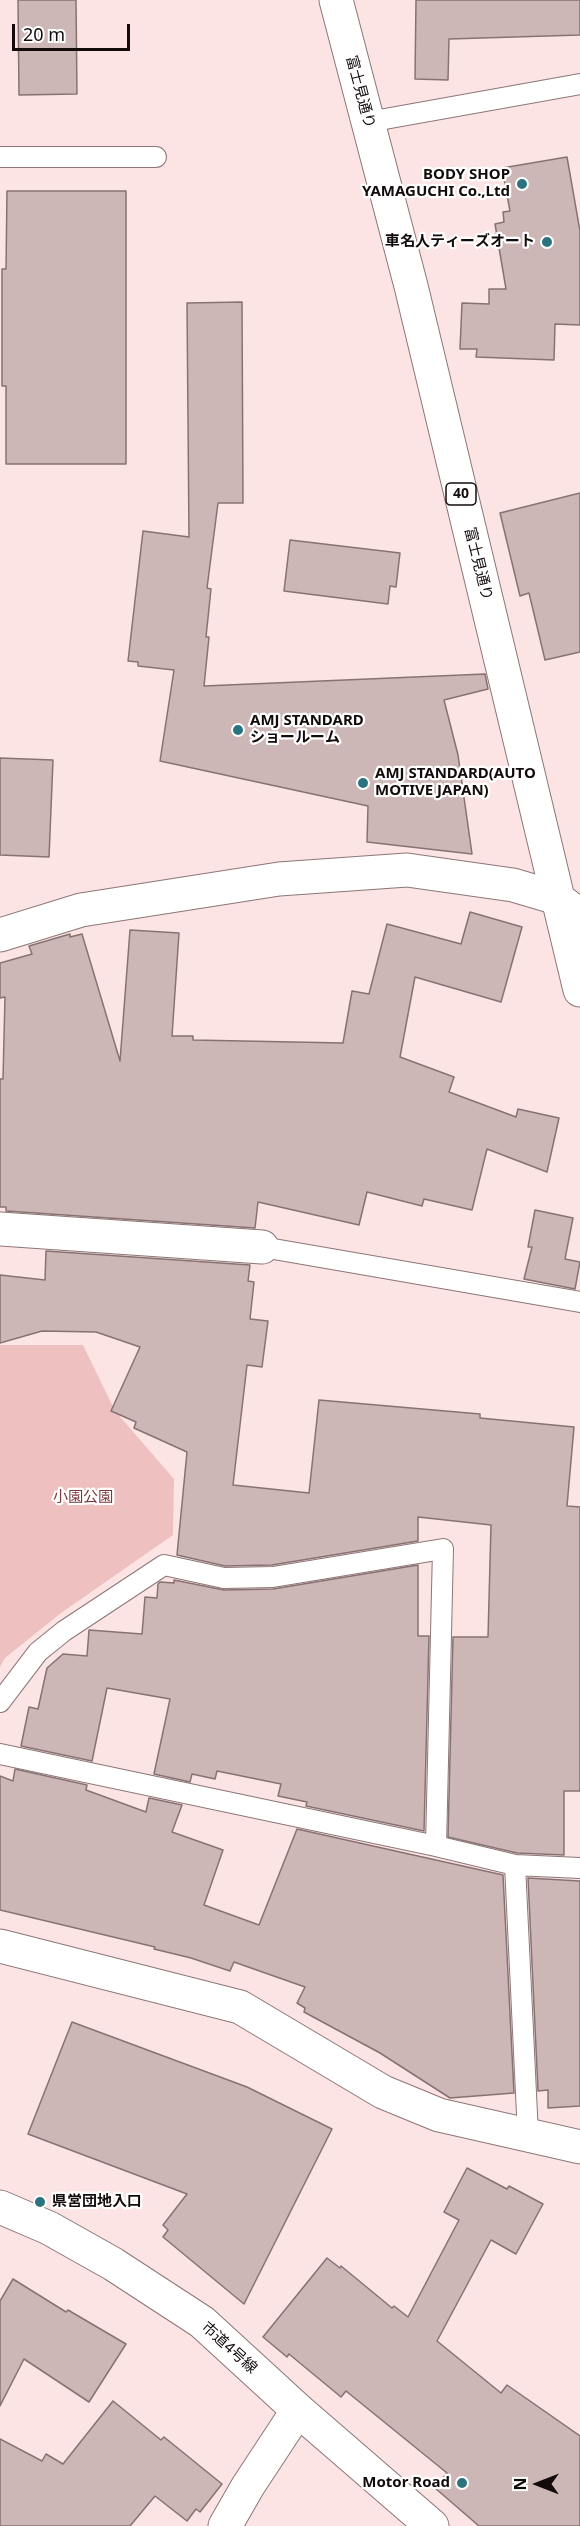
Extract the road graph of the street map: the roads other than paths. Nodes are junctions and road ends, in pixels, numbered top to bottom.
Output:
1 (336, 0) edge
2 (580, 84) edge
3 (368, 122) junction
4 (0, 157) edge
5 (156, 157) dead end
6 (568, 907) edge
7 (0, 935) edge
8 (580, 990) edge
9 (0, 1229) edge
10 (262, 1247) joint
11 (580, 1302) edge
12 (0, 1702) edge
13 (0, 1754) edge
14 (436, 1846) junction
15 (515, 1865) junction
16 (580, 1868) edge
17 (0, 1946) edge
18 (528, 2135) junction
19 (580, 2147) edge
20 (0, 2207) edge
21 (298, 2410) junction
22 (228, 2524) edge
23 (432, 2526) edge

1 - 3 street, 富士見通り / 40
2 - 3 lane
3 - 6 street, 富士見通り / 40
4 - 5 lane
6 - 7 street
6 - 8 street, 富士見通り / 40
9 - 10 street
10 - 11 lane
12 - 14 lane
13 - 14 lane
14 - 15 lane
15 - 16 lane
15 - 18 lane
17 - 18 street
18 - 19 street
20 - 21 street, 市道4号線
21 - 22 street
21 - 23 street, 市道4号線

